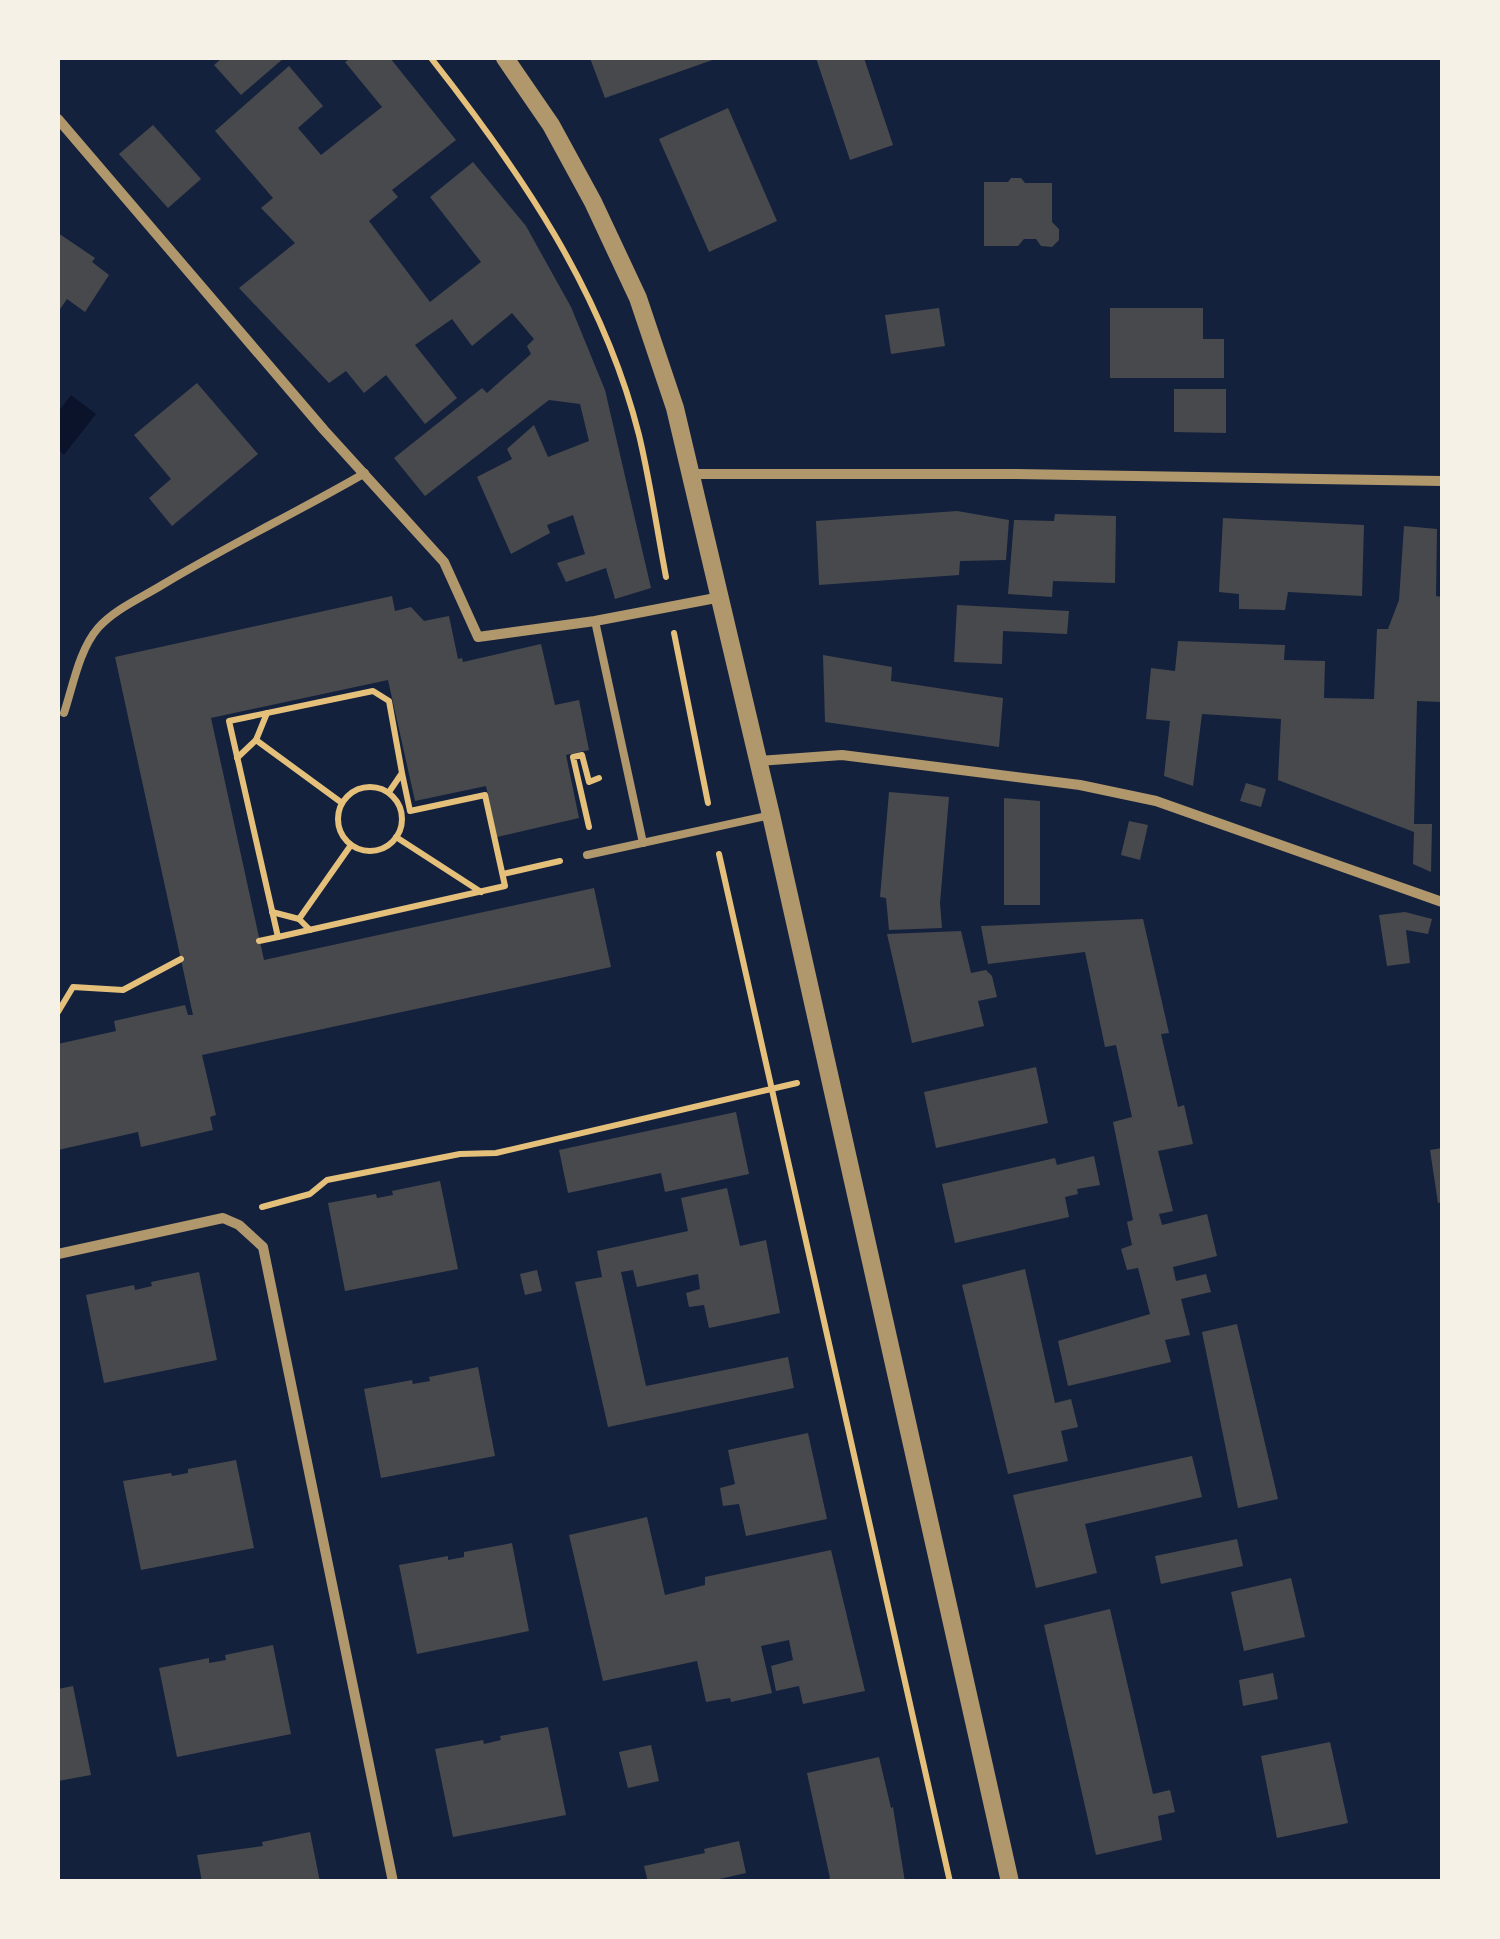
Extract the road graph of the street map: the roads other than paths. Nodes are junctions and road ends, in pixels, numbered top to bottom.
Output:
1 (505, 58) edge
2 (58, 119) edge
3 (365, 473) junction
4 (690, 474) junction
5 (1442, 481) edge
6 (722, 597) junction
7 (595, 622) junction
8 (64, 714) dead end
9 (758, 761) junction
10 (771, 815) junction
11 (643, 843) junction
12 (591, 853) road end
13 (1442, 902) edge
14 (58, 1254) edge
15 (394, 1882) edge
16 (1010, 1882) edge

1 - 4 street
2 - 3 street
3 - 7 street
3 - 8 lane
4 - 5 street
4 - 6 street
6 - 7 street
6 - 9 street
7 - 11 lane
9 - 10 street
9 - 13 street
10 - 11 lane
10 - 16 street
11 - 12 lane
14 - 15 street

